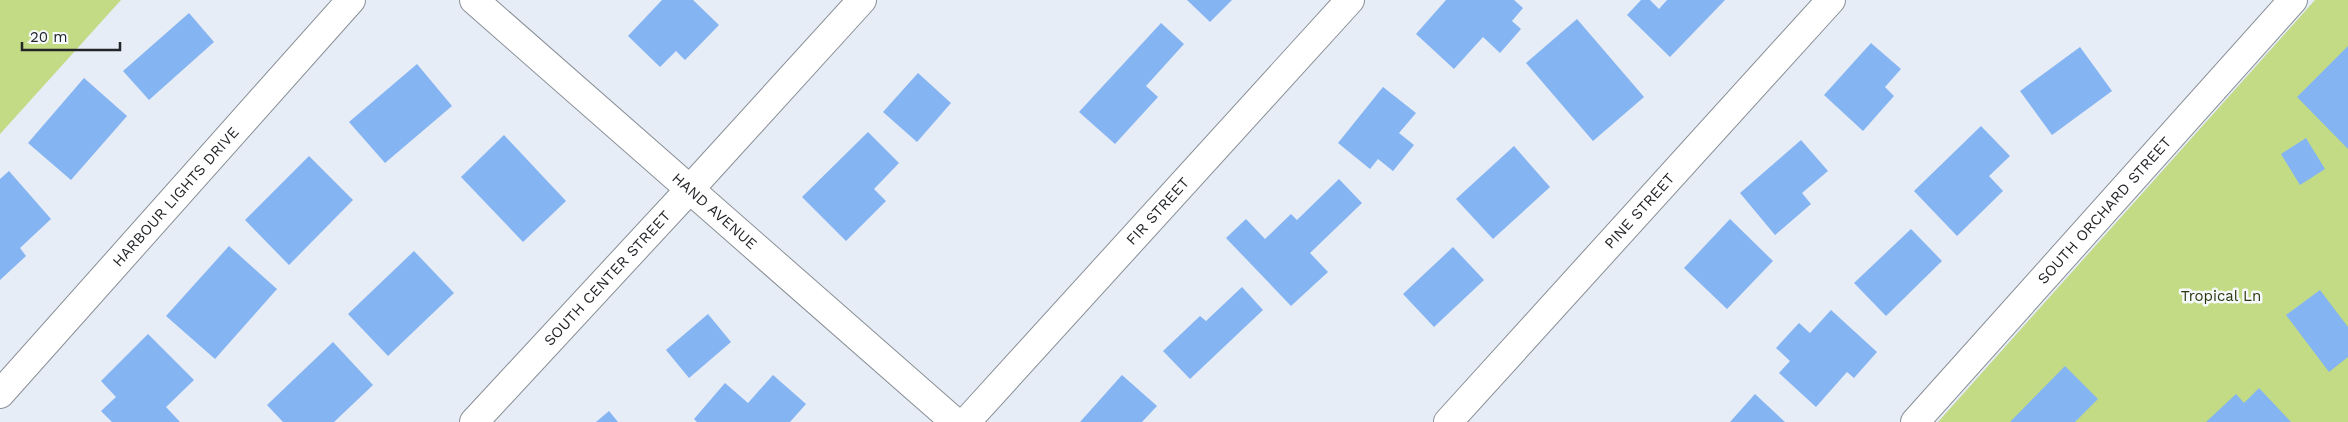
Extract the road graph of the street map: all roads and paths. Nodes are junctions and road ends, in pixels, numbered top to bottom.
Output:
1 (351, 0) edge
2 (474, 0) edge
3 (862, 0) edge
4 (1350, 0) edge
5 (1831, 0) edge
6 (2293, 0) edge
7 (690, 190) junction
8 (0, 394) edge
9 (474, 422) edge
10 (955, 422) edge
11 (966, 422) edge
12 (1448, 422) edge
13 (1915, 422) edge

1 - 8 street, HARBOUR LIGHTS DRIVE
2 - 7 street, HAND AVENUE
3 - 7 street, SOUTH CENTER STREET
4 - 11 street, FIR STREET
5 - 12 street, PINE STREET
6 - 13 street, SOUTH ORCHARD STREET
7 - 9 street, SOUTH CENTER STREET
7 - 10 street, HAND AVENUE

